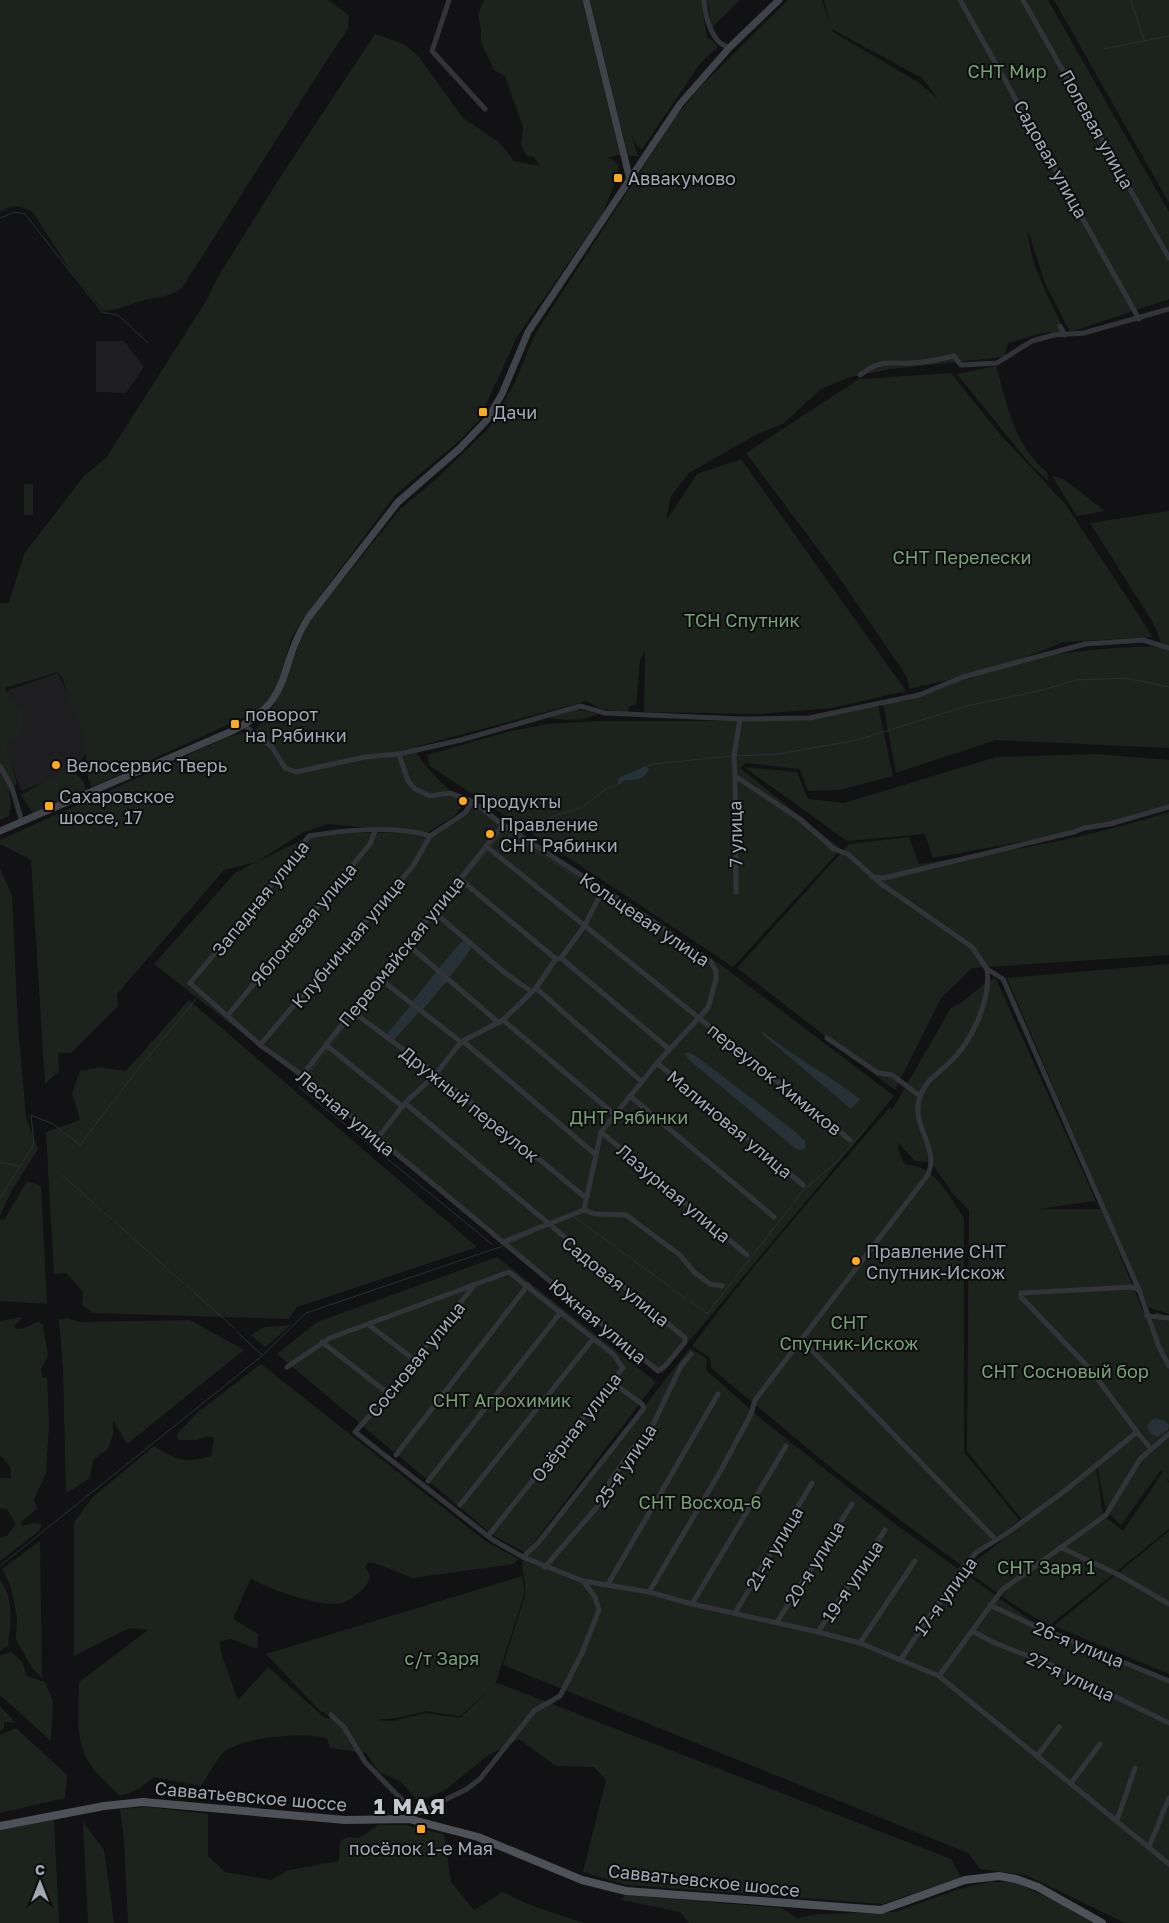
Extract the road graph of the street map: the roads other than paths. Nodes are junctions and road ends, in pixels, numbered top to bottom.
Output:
1 (449, 0) edge
2 (586, 0) edge
3 (704, 0) edge
4 (779, 0) edge
5 (960, 0) edge
6 (1023, 0) edge
7 (730, 47) junction
8 (485, 110) dead end
9 (630, 180) junction
10 (1169, 258) edge
11 (1169, 309) edge
12 (1139, 319) junction
13 (1060, 326) dead end
14 (1066, 335) junction
15 (860, 375) dead end
16 (1169, 648) edge
17 (740, 719) junction
18 (244, 725) junction
19 (399, 754) junction
20 (0, 766) edge
21 (735, 776) junction
22 (472, 801) junction
23 (1169, 806) edge
24 (22, 822) junction
25 (503, 825) junction
26 (0, 831) edge
27 (375, 831) junction
28 (430, 836) junction
29 (486, 846) junction
30 (872, 876) junction
31 (460, 879) junction
32 (603, 889) junction
33 (736, 892) dead end
34 (434, 912) junction
35 (584, 925) junction
36 (406, 943) junction
37 (559, 958) junction
38 (987, 969) junction
39 (379, 978) junction
40 (190, 983) joint
41 (534, 990) junction
42 (353, 1012) junction
43 (228, 1015) junction
44 (700, 1018) junction
45 (501, 1021) junction
46 (827, 1038) dead end
47 (461, 1042) junction
48 (260, 1045) junction
49 (326, 1045) junction
50 (669, 1049) junction
51 (657, 1062) junction
52 (435, 1073) junction
53 (301, 1076) junction
54 (641, 1081) junction
55 (630, 1096) junction
56 (920, 1096) junction
57 (404, 1105) junction
58 (614, 1114) junction
59 (601, 1132) junction
60 (377, 1139) junction
61 (850, 1140) dead end
62 (595, 1154) junction
63 (803, 1185) dead end
64 (586, 1198) junction
65 (584, 1210) junction
66 (774, 1217) dead end
67 (547, 1224) junction
68 (503, 1242) junction
69 (747, 1255) dead end
70 (475, 1284) junction
71 (528, 1286) junction
72 (722, 1286) dead end
73 (1139, 1290) junction
74 (561, 1312) junction
75 (1147, 1316) junction
76 (1169, 1318) edge
77 (370, 1323) junction
78 (685, 1338) joint
79 (593, 1339) junction
80 (803, 1341) junction
81 (322, 1342) junction
82 (691, 1354) dead end
83 (416, 1361) junction
84 (1169, 1366) edge
85 (287, 1367) dead end
86 (612, 1383) junction
87 (389, 1394) junction
88 (718, 1394) dead end
89 (1137, 1432) junction
90 (1169, 1434) edge
91 (786, 1446) dead end
92 (1151, 1449) junction
93 (396, 1455) dead end
94 (428, 1481) dead end
95 (812, 1483) dead end
96 (852, 1504) dead end
97 (460, 1505) dead end
98 (885, 1530) dead end
99 (488, 1536) junction
100 (996, 1540) junction
101 (1062, 1548) junction
102 (523, 1557) junction
103 (915, 1561) dead end
104 (545, 1567) junction
105 (583, 1581) junction
106 (608, 1584) junction
107 (649, 1592) junction
108 (692, 1604) junction
109 (1169, 1604) edge
110 (990, 1605) junction
111 (734, 1612) junction
112 (777, 1622) junction
113 (972, 1631) junction
114 (818, 1632) junction
115 (860, 1644) junction
116 (901, 1659) junction
117 (939, 1676) junction
118 (1169, 1680) edge
119 (331, 1715) dead end
120 (1169, 1723) edge
121 (1059, 1727) dead end
122 (1100, 1744) dead end
123 (1038, 1755) junction
124 (1134, 1768) dead end
125 (1071, 1783) junction
126 (1169, 1798) edge
127 (411, 1818) junction
128 (1117, 1820) junction
129 (0, 1826) edge
130 (1149, 1847) junction
131 (1169, 1864) edge
132 (1102, 1923) edge

1 - 8 street
2 - 9 main road
3 - 7 street
4 - 7 main road
5 - 12 street, Садовая улица
6 - 10 street, Полевая улица
7 - 9 main road
9 - 18 main road
11 - 12 street
12 - 14 street
13 - 14 street
14 - 15 street
16 - 17 street
17 - 19 street
17 - 21 street, 7 улица
18 - 19 street
18 - 24 main road
19 - 22 street, Кольцевая улица
20 - 24 street
21 - 30 street
21 - 33 street, 7 улица
22 - 25 street, Кольцевая улица
22 - 28 street
23 - 30 street
24 - 26 main road
25 - 29 street, Первомайская улица
25 - 32 street, Кольцевая улица
27 - 28 street, Западная улица
27 - 40 street, Западная улица
27 - 43 street, Яблоневая улица
28 - 48 street, Клубничная улица
29 - 31 street, Первомайская улица
29 - 35 street, переулок Химиков
30 - 38 street
31 - 34 street, Первомайская улица
31 - 37 street
32 - 35 street
32 - 44 street, Кольцевая улица
34 - 36 street, Первомайская улица
34 - 41 street
35 - 37 street
35 - 44 street, переулок Химиков
36 - 39 street, Первомайская улица
36 - 45 street
37 - 41 street
37 - 50 street
38 - 56 street
38 - 73 street
39 - 42 street, Первомайская улица
39 - 47 street
40 - 43 street, Лесная улица
41 - 45 street
41 - 54 street
42 - 49 street, Первомайская улица
42 - 52 street, Дружный переулок
43 - 48 street, Лесная улица
44 - 50 street, Кольцевая улица
44 - 61 street, переулок Химиков
45 - 47 street
45 - 58 street
46 - 56 street
47 - 52 street
47 - 62 street
48 - 53 street, Лесная улица
49 - 53 street, Первомайская улица
49 - 57 street, Садовая улица
50 - 51 street, Кольцевая улица
51 - 54 street, Кольцевая улица
51 - 63 street, Малиновая улица
52 - 57 street
52 - 64 street, Дружный переулок
53 - 60 street, Лесная улица
54 - 55 street, Кольцевая улица
55 - 58 street, Кольцевая улица
55 - 66 street
56 - 80 street
57 - 60 street
57 - 67 street, Садовая улица
58 - 59 street, Кольцевая улица
59 - 62 street, Кольцевая улица
59 - 69 street, Лазурная улица
60 - 68 street, Лесная улица
62 - 64 street, Кольцевая улица
64 - 65 street, Кольцевая улица
65 - 67 street
65 - 72 street
67 - 68 street
67 - 78 street, Садовая улица
68 - 78 street, Южная улица
70 - 71 street, Озёрная улица
70 - 77 street
70 - 83 street, Сосновая улица
71 - 74 street, Озёрная улица
71 - 93 street
73 - 75 street
73 - 89 street
74 - 79 street, Озёрная улица
74 - 94 street
75 - 76 street
75 - 84 street
77 - 81 street
77 - 83 street
79 - 86 street, Озёрная улица
79 - 97 street
80 - 100 street
80 - 107 street
81 - 85 street
81 - 87 street
82 - 104 street, 25-я улица
83 - 87 street, Сосновая улица
86 - 99 street, Озёрная улица
86 - 102 street
87 - 99 street, Сосновая улица
88 - 106 street
89 - 92 street
89 - 100 street, 17-я улица
90 - 92 street
91 - 108 street
92 - 101 street
95 - 111 street, 21-я улица
96 - 112 street, 20-я улица
98 - 114 street, 19-я улица
99 - 102 street
100 - 116 street, 17-я улица
101 - 109 street
101 - 110 street
102 - 104 street
103 - 115 street
104 - 105 street
105 - 106 street
105 - 127 street
106 - 107 street
107 - 108 street
108 - 111 street
110 - 113 street
110 - 118 street, 26-я улица
111 - 112 street
112 - 114 street
113 - 117 street
113 - 120 street, 27-я улица
114 - 115 street
115 - 116 street
116 - 117 street
117 - 123 street
119 - 127 street
121 - 123 street
122 - 125 street
123 - 125 street
124 - 128 street
125 - 128 street
126 - 130 street
127 - 129 main road, Савватьевское шоссе
127 - 132 main road, Савватьевское шоссе
128 - 130 street
130 - 131 street

